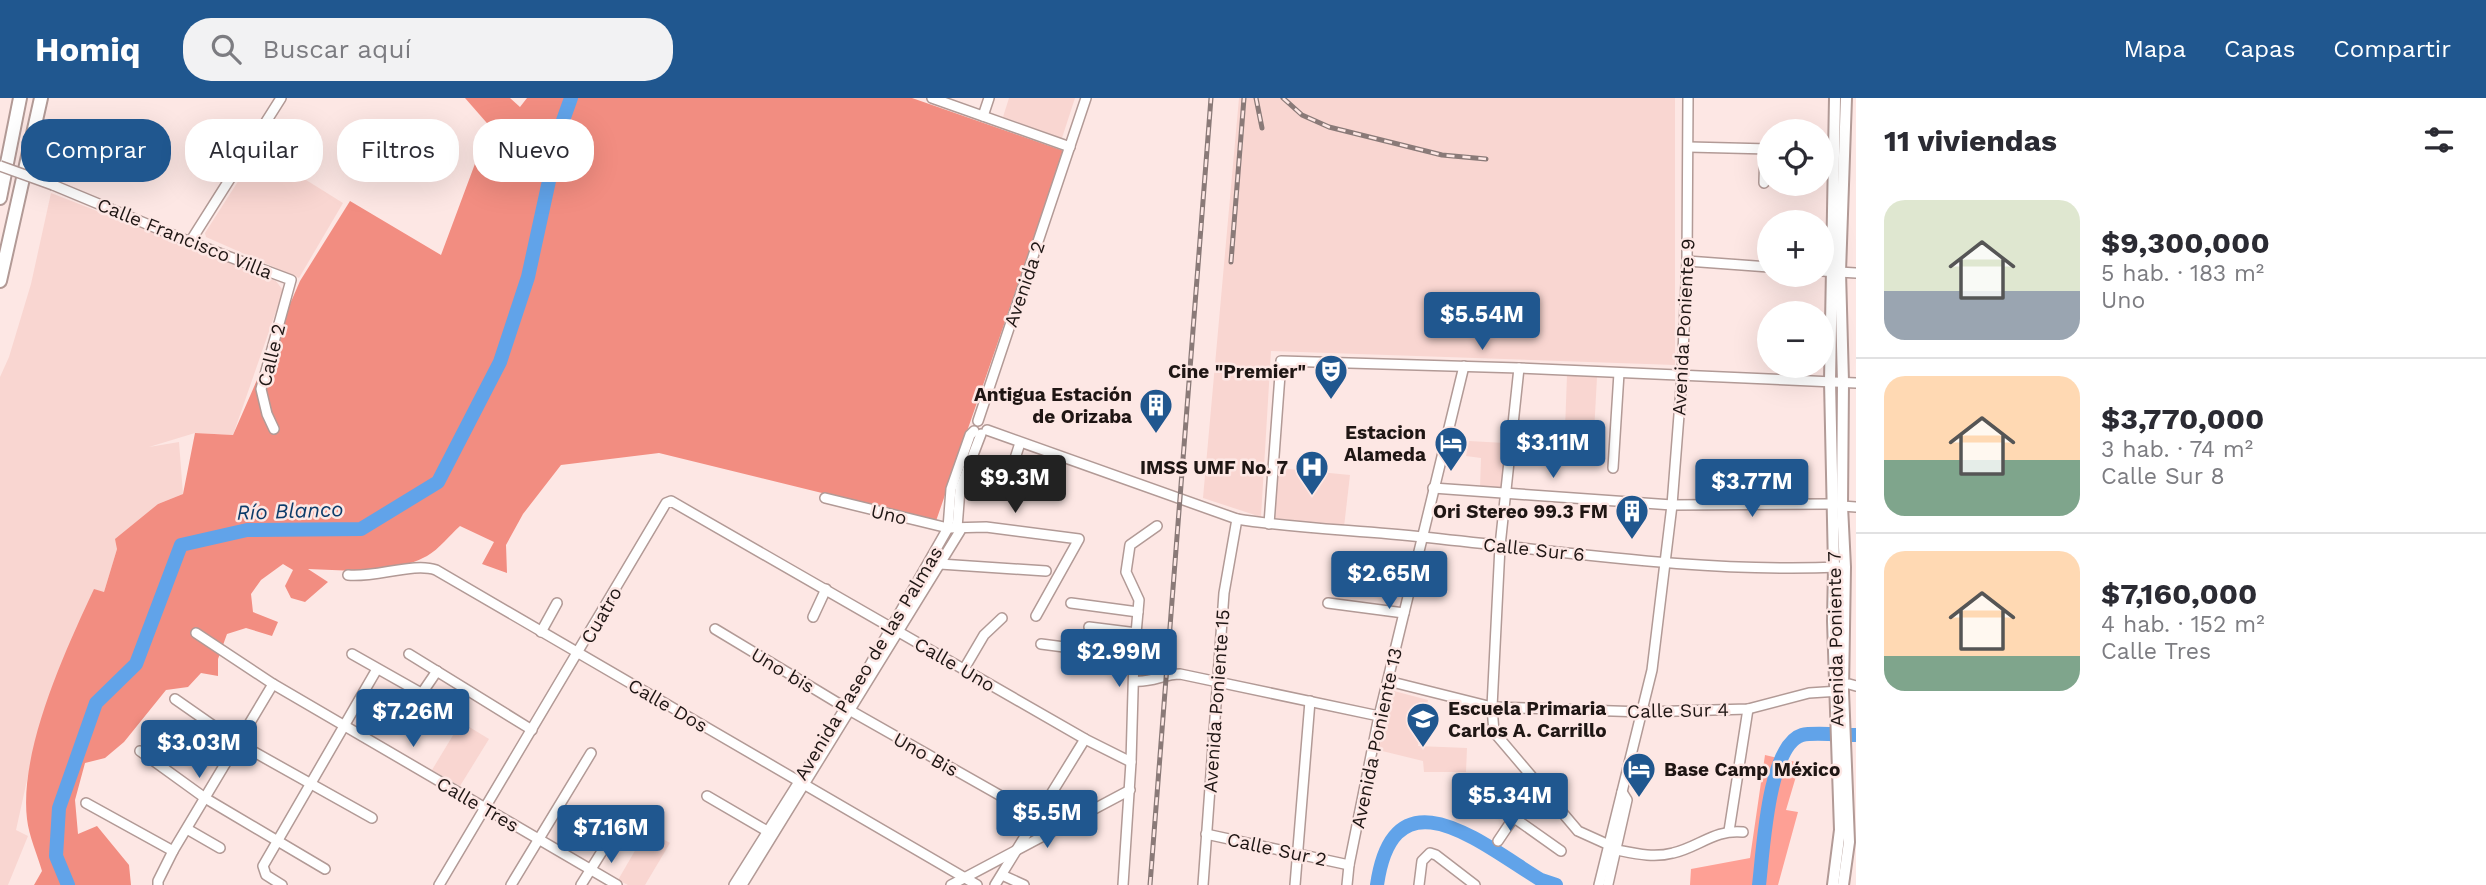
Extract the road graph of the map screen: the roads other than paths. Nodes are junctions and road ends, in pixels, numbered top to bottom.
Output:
1 (20, 98) edge
2 (41, 98) edge
3 (281, 98) edge
4 (932, 98) edge
5 (989, 98) edge
6 (1086, 98) edge
7 (1688, 98) edge
8 (1835, 98) edge
9 (1846, 98) edge
10 (983, 116) junction
11 (1832, 119) edge
12 (1070, 147) junction
13 (1689, 147) junction
14 (1757, 149) edge
15 (0, 166) edge
16 (0, 198) edge
17 (1834, 236) edge
18 (190, 242) junction
19 (1688, 261) junction
20 (1757, 266) edge
21 (1834, 271) edge
22 (1856, 273) edge
23 (291, 280) joint
24 (0, 281) edge
25 (1831, 287) edge
26 (1833, 287) edge
27 (1464, 366) junction
28 (1519, 368) junction
29 (1619, 373) junction
30 (1682, 376) junction
31 (1830, 382) junction
32 (1843, 382) junction
33 (1856, 383) edge
34 (274, 429) dead end
35 (980, 429) junction
36 (1020, 443) junction
37 (1613, 468) dead end
38 (1009, 477) dead end
39 (1433, 488) junction
40 (1506, 491) junction
41 (825, 498) dead end
42 (671, 501) joint
43 (1672, 505) junction
44 (1837, 505) junction
45 (1856, 507) edge
46 (1237, 519) junction
47 (1269, 524) junction
48 (1157, 526) dead end
49 (952, 528) junction
50 (1421, 537) junction
51 (1500, 546) junction
52 (1665, 563) junction
53 (940, 564) junction
54 (1839, 567) junction
55 (1045, 571) dead end
56 (348, 575) dead end
57 (826, 589) junction
58 (557, 603) dead end
59 (1071, 603) dead end
60 (1328, 603) dead end
61 (1138, 612) junction
62 (1404, 613) junction
63 (1036, 616) dead end
64 (813, 617) dead end
65 (1002, 618) dead end
66 (1842, 621) junction
67 (733, 626) dead end
68 (1089, 627) dead end
69 (715, 629) dead end
70 (896, 629) junction
71 (541, 632) junction
72 (196, 633) dead end
73 (1137, 634) junction
74 (727, 636) junction
75 (1041, 644) dead end
76 (1848, 646) dead end
77 (352, 653) dead end
78 (408, 654) dead end
79 (578, 654) junction
80 (1134, 656) junction
81 (377, 669) junction
82 (964, 669) junction
83 (437, 671) junction
84 (1134, 681) junction
85 (1388, 681) junction
86 (1217, 682) junction
87 (273, 684) junction
88 (1846, 688) edge
89 (422, 692) junction
90 (175, 699) dead end
91 (1310, 701) junction
92 (1492, 707) junction
93 (451, 709) dead end
94 (848, 709) junction
95 (1748, 709) junction
96 (1643, 712) junction
97 (1379, 716) junction
98 (344, 726) junction
99 (532, 730) junction
100 (1085, 739) junction
101 (1841, 741) junction
102 (238, 743) junction
103 (139, 751) dead end
104 (591, 753) dead end
105 (1131, 762) junction
106 (801, 782) junction
107 (1537, 783) junction
108 (311, 784) junction
109 (1130, 790) junction
110 (1473, 792) dead end
111 (707, 796) dead end
112 (205, 798) junction
113 (86, 803) dead end
114 (486, 808) junction
115 (1038, 817) junction
116 (1514, 817) junction
117 (372, 818) dead end
118 (187, 829) junction
119 (616, 829) dead end
120 (767, 831) junction
121 (1729, 831) junction
122 (1743, 832) dead end
123 (1206, 834) junction
124 (539, 840) junction
125 (1497, 841) dead end
126 (277, 842) junction
127 (1852, 843) edge
128 (1019, 847) junction
129 (220, 848) dead end
130 (1613, 848) junction
131 (173, 851) junction
132 (1561, 851) dead end
133 (1298, 854) junction
134 (1349, 865) junction
135 (325, 869) dead end
136 (590, 869) junction
137 (1002, 875) junction
138 (964, 877) junction
139 (1602, 882) edge
140 (158, 885) edge
141 (282, 885) edge
142 (439, 885) edge
143 (511, 885) edge
144 (581, 885) edge
145 (617, 885) edge
146 (734, 885) edge
147 (743, 885) edge
148 (951, 885) edge
149 (977, 885) edge
150 (995, 885) edge
151 (1024, 885) edge
152 (1123, 885) edge
153 (1203, 885) edge
154 (1295, 885) edge
155 (1347, 885) edge
156 (1419, 885) edge
157 (1475, 885) edge
158 (1833, 885) edge
159 (1843, 885) edge

1 - 16 highway
2 - 24 highway
3 - 18 street
4 - 10 street
5 - 10 street
6 - 12 street, Avenida 2
7 - 13 street, Avenida Poniente 9
8 - 11 main road, Avenida Poniente 7
9 - 17 main road, Avenida Poniente 7
10 - 12 street
12 - 35 street, Avenida 2
13 - 14 street
13 - 19 street, Avenida Poniente 9
15 - 18 street, Calle Francisco Villa, bridge
18 - 23 street, Calle Francisco Villa
19 - 20 street
19 - 30 street, Avenida Poniente 9
21 - 22 street
23 - 34 street, Calle 2
25 - 31 main road, Avenida Poniente 7
26 - 32 main road, Avenida Poniente 7
27 - 28 street
27 - 39 street, Avenida Poniente 13
27 - 47 street
28 - 29 street
28 - 40 street
29 - 30 street
29 - 37 street
30 - 31 street
30 - 43 street, Avenida Poniente 9
31 - 32 street
31 - 44 main road, Avenida Poniente 7
32 - 33 street
32 - 44 main road, Avenida Poniente 7
35 - 36 street, Calle Sur 6
35 - 49 street, Avenida Paseo de las Palmas
36 - 38 street
36 - 46 street, Calle Sur 6
39 - 40 street
39 - 50 street, Avenida Poniente 13
40 - 43 street
40 - 51 street
41 - 49 street, Uno
42 - 57 street, Calle Uno
42 - 79 street, Cuatro
43 - 44 street
43 - 52 street, Avenida Poniente 9
44 - 45 street
44 - 54 main road, Avenida Poniente 7
46 - 47 street, Calle Sur 6
46 - 86 street, Avenida Poniente 15
47 - 50 street, Calle Sur 6
48 - 61 street
49 - 53 street, Avenida Paseo de las Palmas
49 - 63 street, Uno
49 - 70 street, Avenida Paseo de las Palmas
50 - 51 street, Calle Sur 6
50 - 62 street, Avenida Poniente 13
51 - 52 street, Calle Sur 6
51 - 92 street
52 - 54 street, Calle Sur 6
52 - 96 street, Avenida Poniente 9
53 - 55 street
53 - 70 street, Avenida Paseo de las Palmas
54 - 66 main road, Avenida Poniente 7
54 - 88 main road, Avenida Poniente 7
56 - 71 street, Calle Dos
57 - 64 street
57 - 70 street, Calle Uno
58 - 71 street
59 - 61 street
60 - 62 street
61 - 73 street
62 - 85 street, Avenida Poniente 13
65 - 82 street
66 - 76 street
66 - 88 main road, Avenida Poniente 7
67 - 74 street
68 - 73 street
69 - 74 street, Uno bis
70 - 82 street, Calle Uno
70 - 94 street, Avenida Paseo de las Palmas
71 - 79 street, Calle Dos
72 - 87 street, Calle Tres
73 - 80 street
74 - 94 street, Uno bis
75 - 80 street
77 - 81 street
78 - 83 street
79 - 99 street, Cuatro
79 - 106 street, Calle Dos
80 - 84 street
81 - 89 street
81 - 98 street
82 - 100 street, Calle Uno
83 - 89 street
83 - 99 street
84 - 86 street
84 - 105 street
85 - 92 street, Calle Sur 4
85 - 97 street, Avenida Poniente 13
86 - 91 street
86 - 123 street, Avenida Poniente 15
87 - 98 street, Calle Tres
87 - 102 street
88 - 95 street, Calle Sur 4
88 - 101 main road, Avenida Poniente 7
89 - 93 street
90 - 102 street
91 - 97 street
91 - 133 street
92 - 96 street, Calle Sur 4
92 - 107 street
94 - 106 street, Avenida Paseo de las Palmas
94 - 115 street, Uno Bis
95 - 96 street, Calle Sur 4
95 - 121 street
96 - 130 street, Avenida Poniente 9
97 - 134 street, Avenida Poniente 13
98 - 108 street
98 - 114 street, Calle Tres
99 - 114 street, Cuatro
100 - 105 street, Calle Uno
100 - 115 street
101 - 127 main road, Avenida Poniente 7
101 - 158 main road, Avenida Poniente 7
102 - 108 street
102 - 112 street
103 - 112 street
104 - 124 street
105 - 109 street
106 - 120 street, Avenida Paseo de las Palmas
106 - 138 street, Calle Dos
106 - 147 street, Avenida Paseo de las Palmas
107 - 116 street
107 - 130 street
108 - 117 street
108 - 126 street
109 - 128 street
109 - 152 street
110 - 116 street
111 - 120 street
112 - 118 street
112 - 126 street
113 - 131 street
114 - 124 street, Calle Tres
114 - 142 street, Cuatro
115 - 128 street
116 - 125 street
116 - 132 street
118 - 129 street
118 - 131 street
119 - 136 street
120 - 146 street, Avenida Paseo de las Palmas
121 - 122 street
121 - 130 street
123 - 133 street, Calle Sur 2
123 - 153 street, Avenida Poniente 15
124 - 136 street, Calle Tres
124 - 143 street
126 - 135 street
126 - 141 street
127 - 159 main road, Avenida Poniente 7
128 - 137 street
128 - 138 street
130 - 139 street
131 - 140 street
133 - 134 street, Calle Sur 2
133 - 154 street
134 - 155 street, Avenida Poniente 13
136 - 144 street
136 - 145 street, Calle Tres
137 - 150 street
137 - 151 street
138 - 148 street
138 - 149 street, Calle Dos
156 - 157 street

